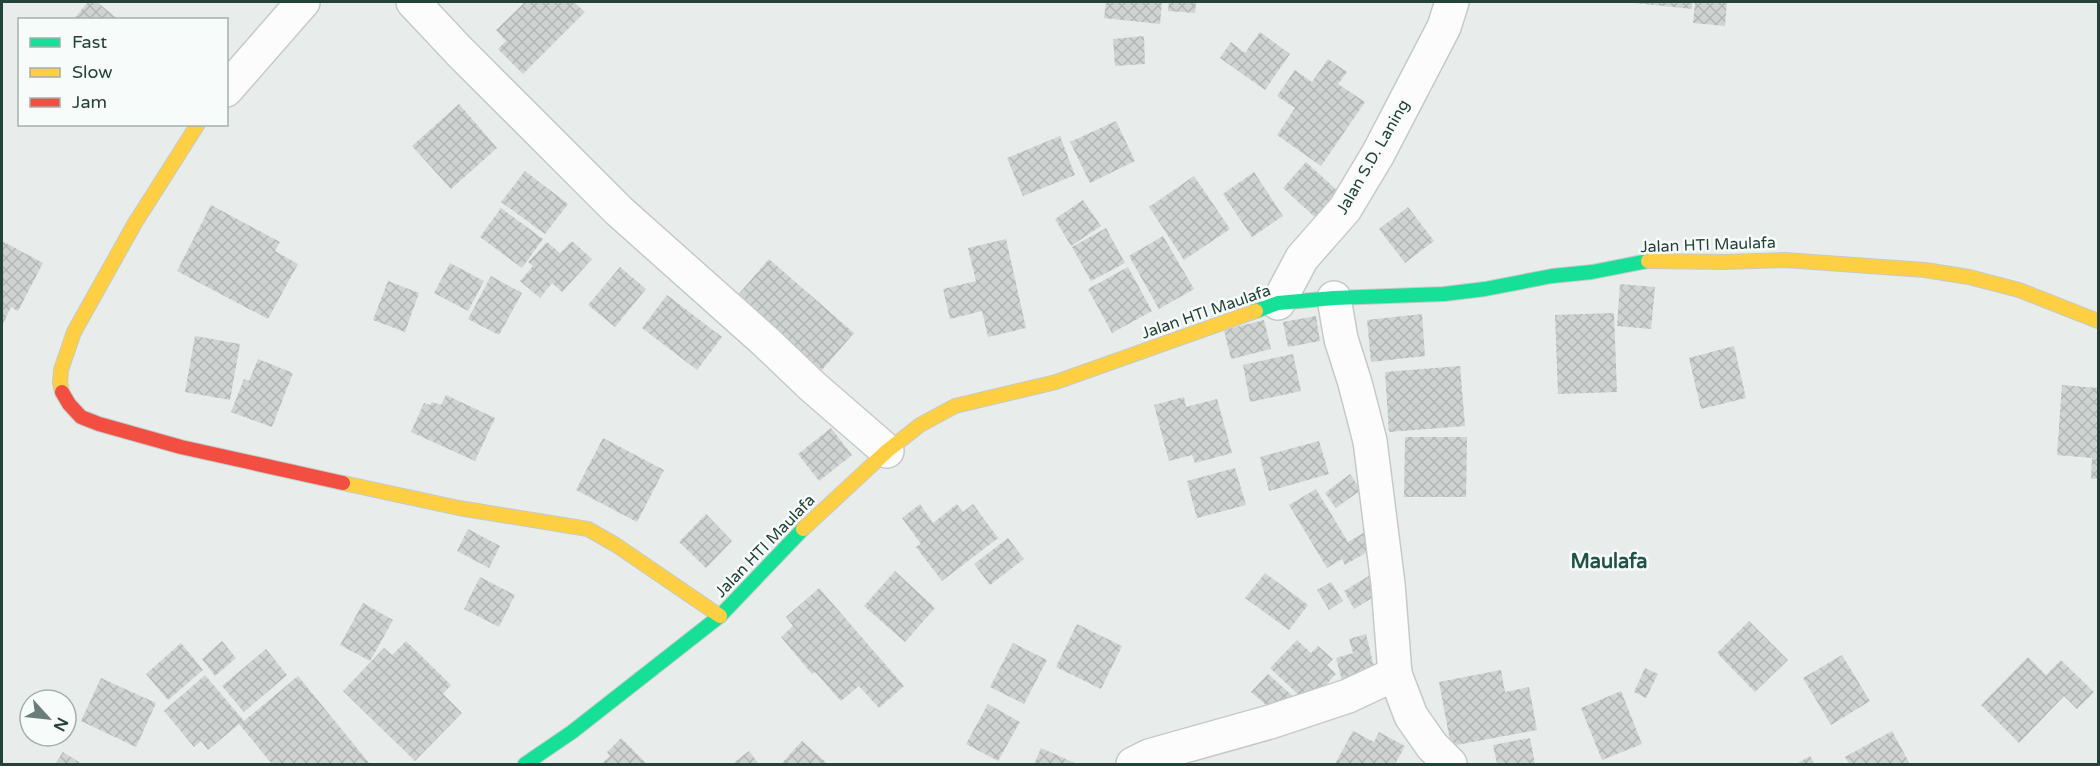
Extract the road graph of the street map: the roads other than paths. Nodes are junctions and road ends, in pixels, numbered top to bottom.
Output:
1 (303, 2) edge
2 (413, 2) edge
3 (1452, 2) edge
4 (228, 88) edge
5 (197, 126) edge
6 (1334, 298) junction
7 (1278, 303) junction
8 (2098, 321) edge
9 (887, 451) junction
10 (720, 616) junction
11 (1395, 674) junction
12 (525, 765) edge
13 (1133, 765) edge
14 (1450, 765) edge

1 - 4 street
2 - 9 street
3 - 7 street, Jalan S.D. Laning
5 - 10 street
6 - 7 street, Jalan HTI Maulafa
6 - 8 street, Jalan HTI Maulafa
6 - 11 street
7 - 9 street, Jalan HTI Maulafa
9 - 10 street, Jalan HTI Maulafa
10 - 12 street, Jalan HTI Maulafa
11 - 13 street
11 - 14 street

